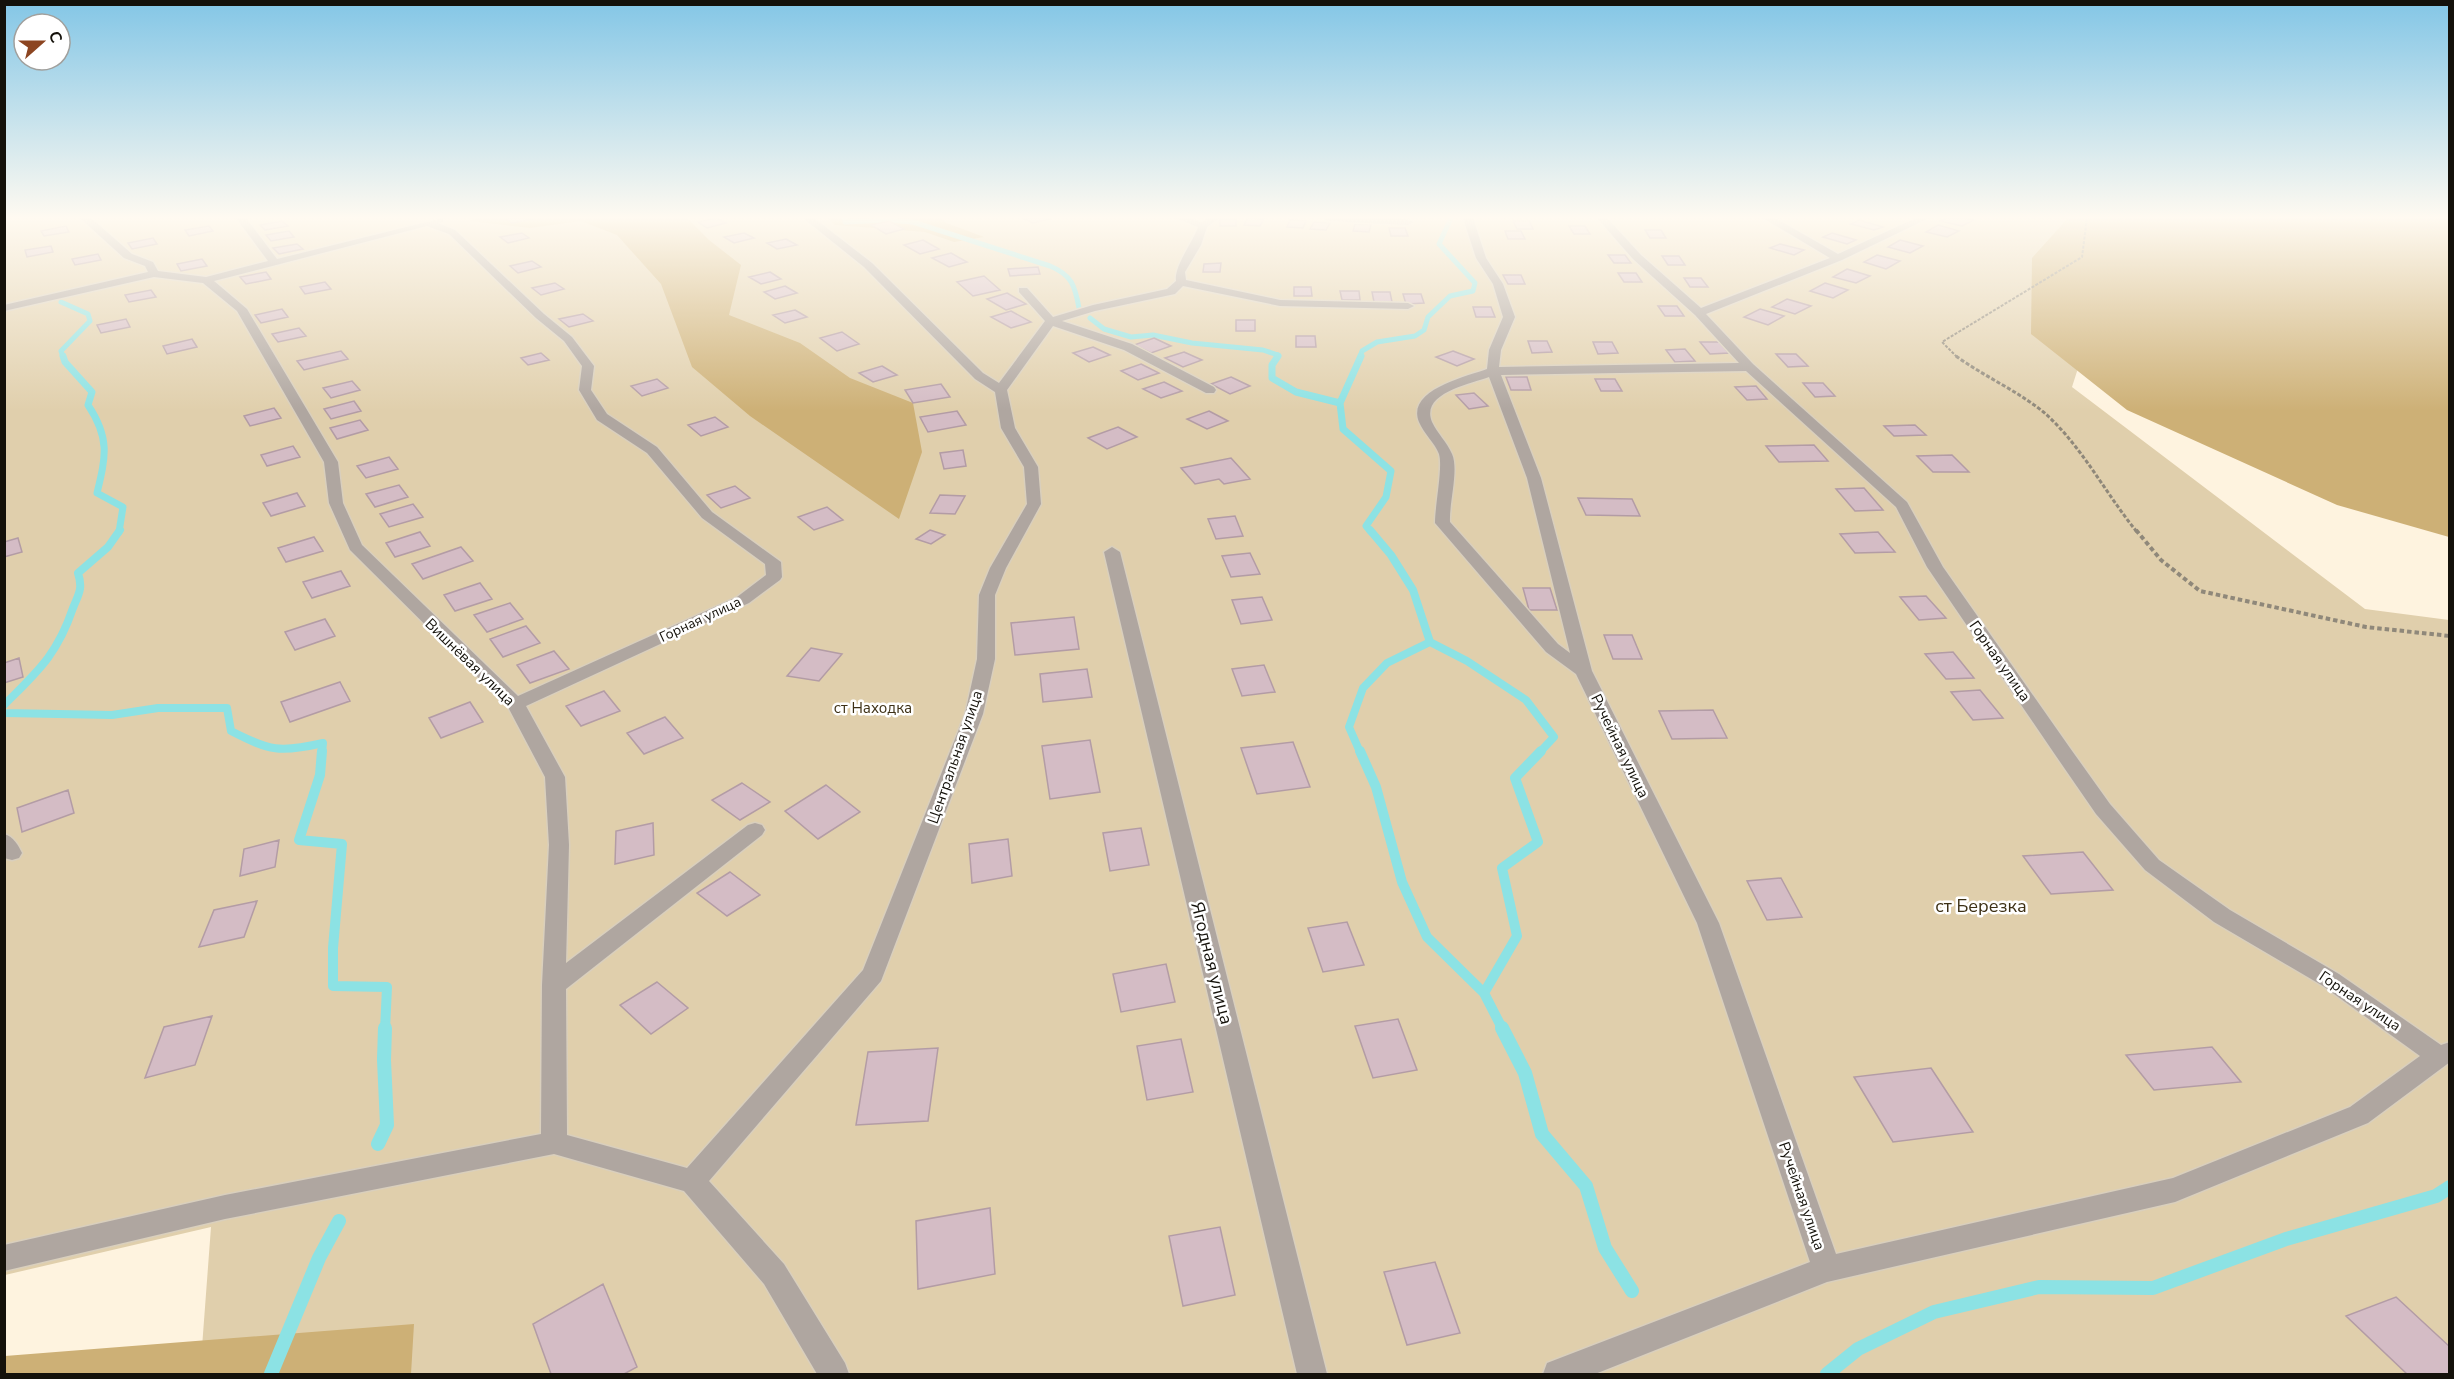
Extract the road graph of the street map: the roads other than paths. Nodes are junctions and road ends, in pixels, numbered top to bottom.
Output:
1 (117, 282) edge
2 (209, 282) edge
3 (505, 282) edge
4 (885, 282) edge
5 (1181, 282) edge
6 (1183, 282) edge
7 (1497, 282) edge
8 (1665, 282) edge
9 (1776, 282) edge
10 (1023, 290) dead end
11 (1408, 306) dead end
12 (4, 308) edge
13 (1699, 313) junction
14 (1051, 321) junction
15 (1749, 367) junction
16 (1494, 371) junction
17 (1001, 390) junction
18 (1210, 390) dead end
19 (1112, 552) dead end
20 (1583, 671) junction
21 (516, 704) junction
22 (755, 830) dead end
23 (554, 985) junction
24 (2444, 1053) edge
25 (554, 1143) junction
26 (692, 1181) junction
27 (4, 1258) edge
28 (1827, 1269) junction
29 (834, 1374) edge
30 (1312, 1374) edge
31 (1558, 1374) edge

1 - 12 street
2 - 21 street, Вишнёвая улица
3 - 21 street, Горная улица
4 - 17 street
5 - 14 street
6 - 11 street
7 - 16 street, Ручейная улица
8 - 13 street, Горная улица
9 - 13 street
10 - 14 street
13 - 15 street, Горная улица
14 - 17 street
14 - 18 street
15 - 16 street
15 - 24 street, Горная улица
16 - 20 street, Ручейная улица
16 - 20 street
17 - 26 street, Центральная улица
19 - 30 street, Ягодная улица
20 - 28 street, Ручейная улица
21 - 23 street, Вишнёвая улица
22 - 23 street
23 - 25 street, Вишнёвая улица
24 - 28 street
25 - 26 street
25 - 27 street
26 - 29 street
28 - 31 street

